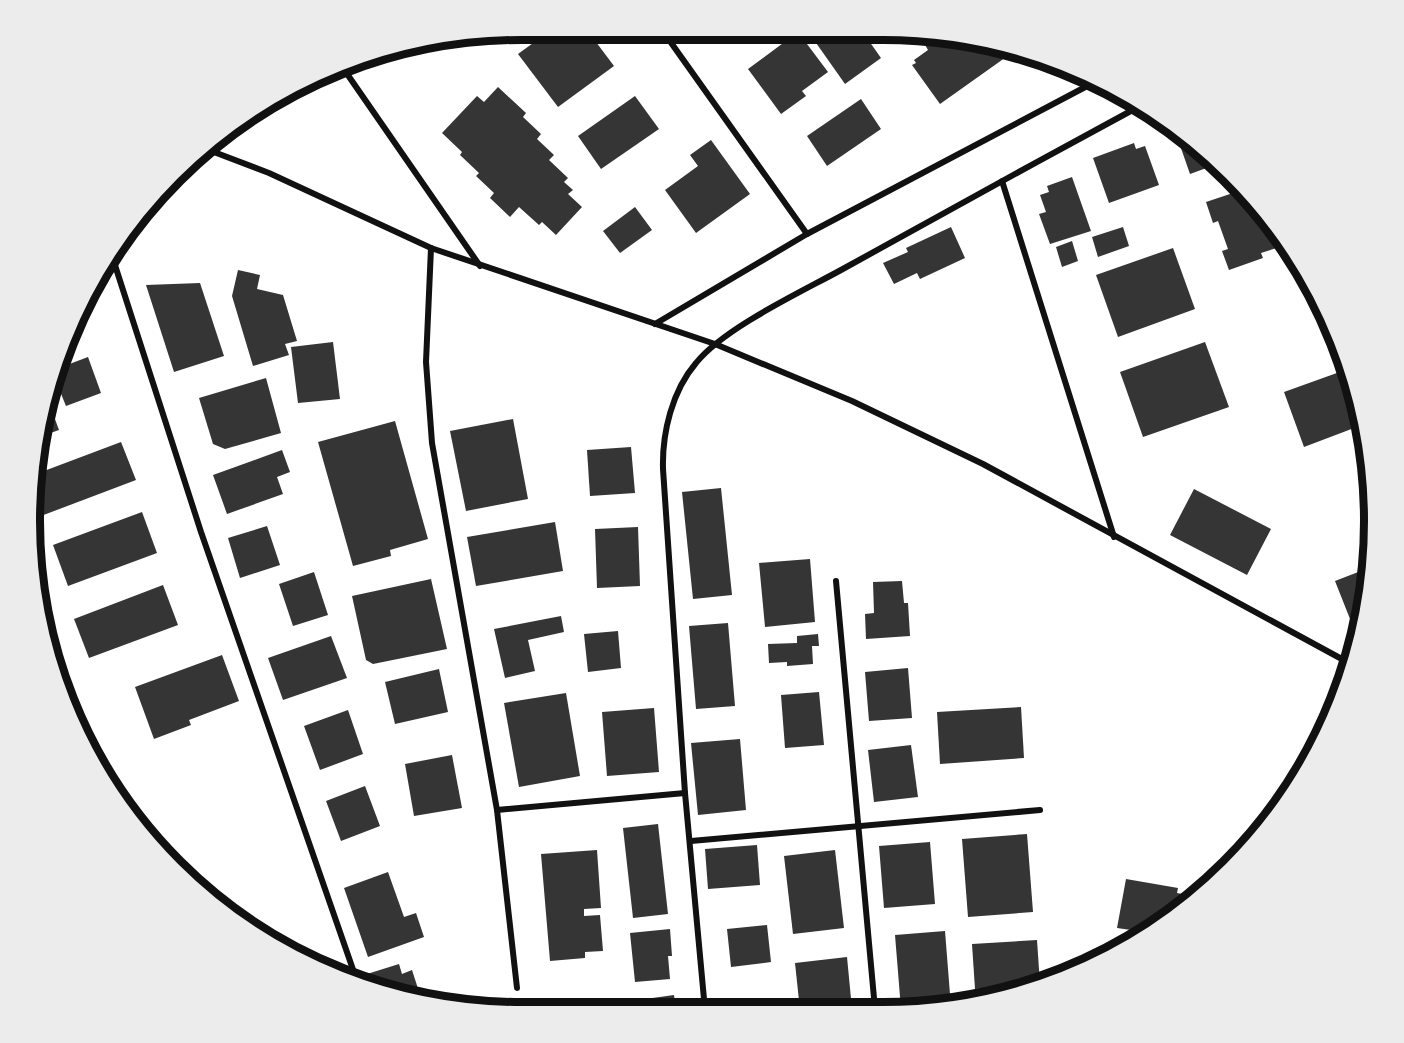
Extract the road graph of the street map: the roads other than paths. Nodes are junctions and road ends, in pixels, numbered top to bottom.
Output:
1 (669, 40) edge
2 (347, 73) edge
3 (1086, 86) edge
4 (1132, 110) edge
5 (214, 152) edge
6 (1002, 181) junction
7 (807, 234) junction
8 (431, 248) junction
9 (115, 265) edge
10 (480, 267) junction
11 (655, 324) junction
12 (715, 344) junction
13 (1114, 537) junction
14 (836, 581) dead end
15 (1343, 659) edge
16 (684, 793) junction
17 (497, 810) junction
18 (1040, 810) dead end
19 (860, 826) junction
20 (691, 841) junction
21 (354, 972) edge
22 (517, 988) dead end
23 (704, 1002) edge
24 (874, 1002) edge

1 - 7 street
2 - 10 street
3 - 7 street
4 - 6 street
5 - 8 street
6 - 12 street
6 - 13 street
7 - 11 street
8 - 10 street
8 - 17 street
9 - 21 street
10 - 11 street
11 - 12 street
12 - 13 street
12 - 16 street
13 - 15 street
14 - 19 street
16 - 17 street
16 - 20 street
17 - 22 street
18 - 19 street
19 - 20 street
19 - 24 street
20 - 23 street

